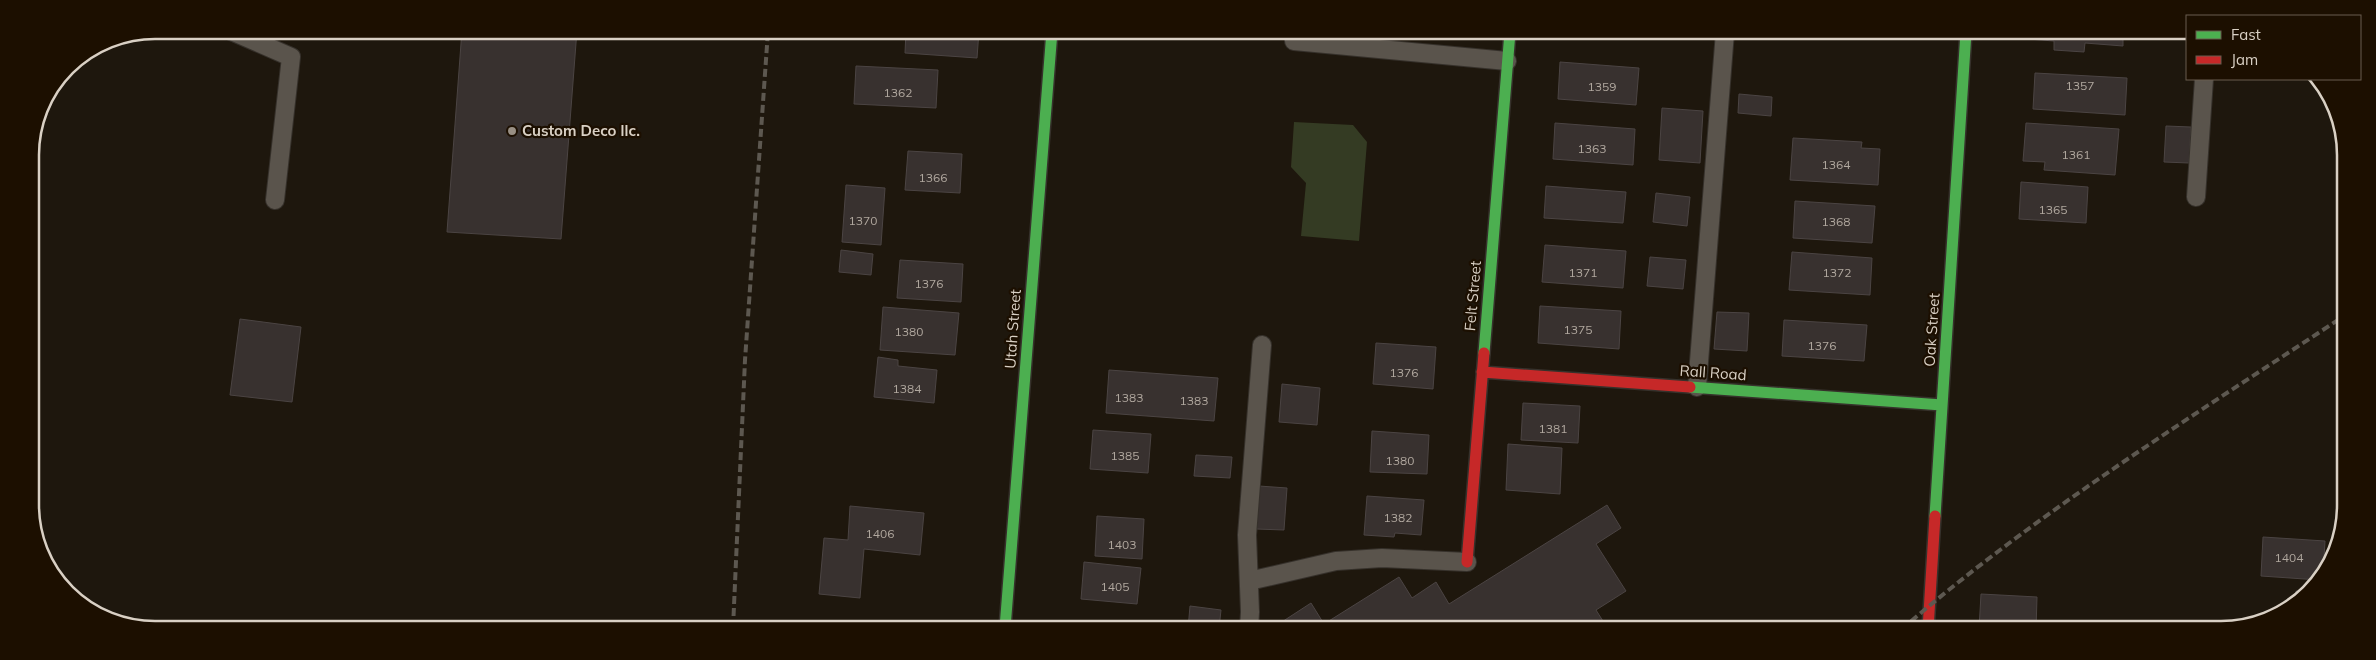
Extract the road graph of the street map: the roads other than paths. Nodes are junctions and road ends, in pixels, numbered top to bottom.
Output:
1 (250, 39) edge
2 (1051, 39) edge
3 (1294, 39) edge
4 (1510, 39) edge
5 (1724, 39) edge
6 (1966, 39) edge
7 (1508, 61) junction
8 (2204, 80) edge
9 (2196, 197) dead end
10 (275, 200) dead end
11 (1262, 345) dead end
12 (1482, 372) junction
13 (1696, 387) junction
14 (1942, 405) junction
15 (1467, 562) joint
16 (1249, 581) junction
17 (1006, 621) edge
18 (1248, 621) edge
19 (1928, 621) edge

1 - 10 lane
2 - 17 street, Utah Street
3 - 7 lane
4 - 7 street, Felt Street
5 - 13 lane
6 - 14 street, Oak Street
7 - 12 street, Felt Street
8 - 9 lane
11 - 16 lane
12 - 13 street, Rall Road
12 - 15 street, Felt Street
13 - 14 street, Rall Road
14 - 19 street, Oak Street
15 - 16 lane
16 - 18 lane

